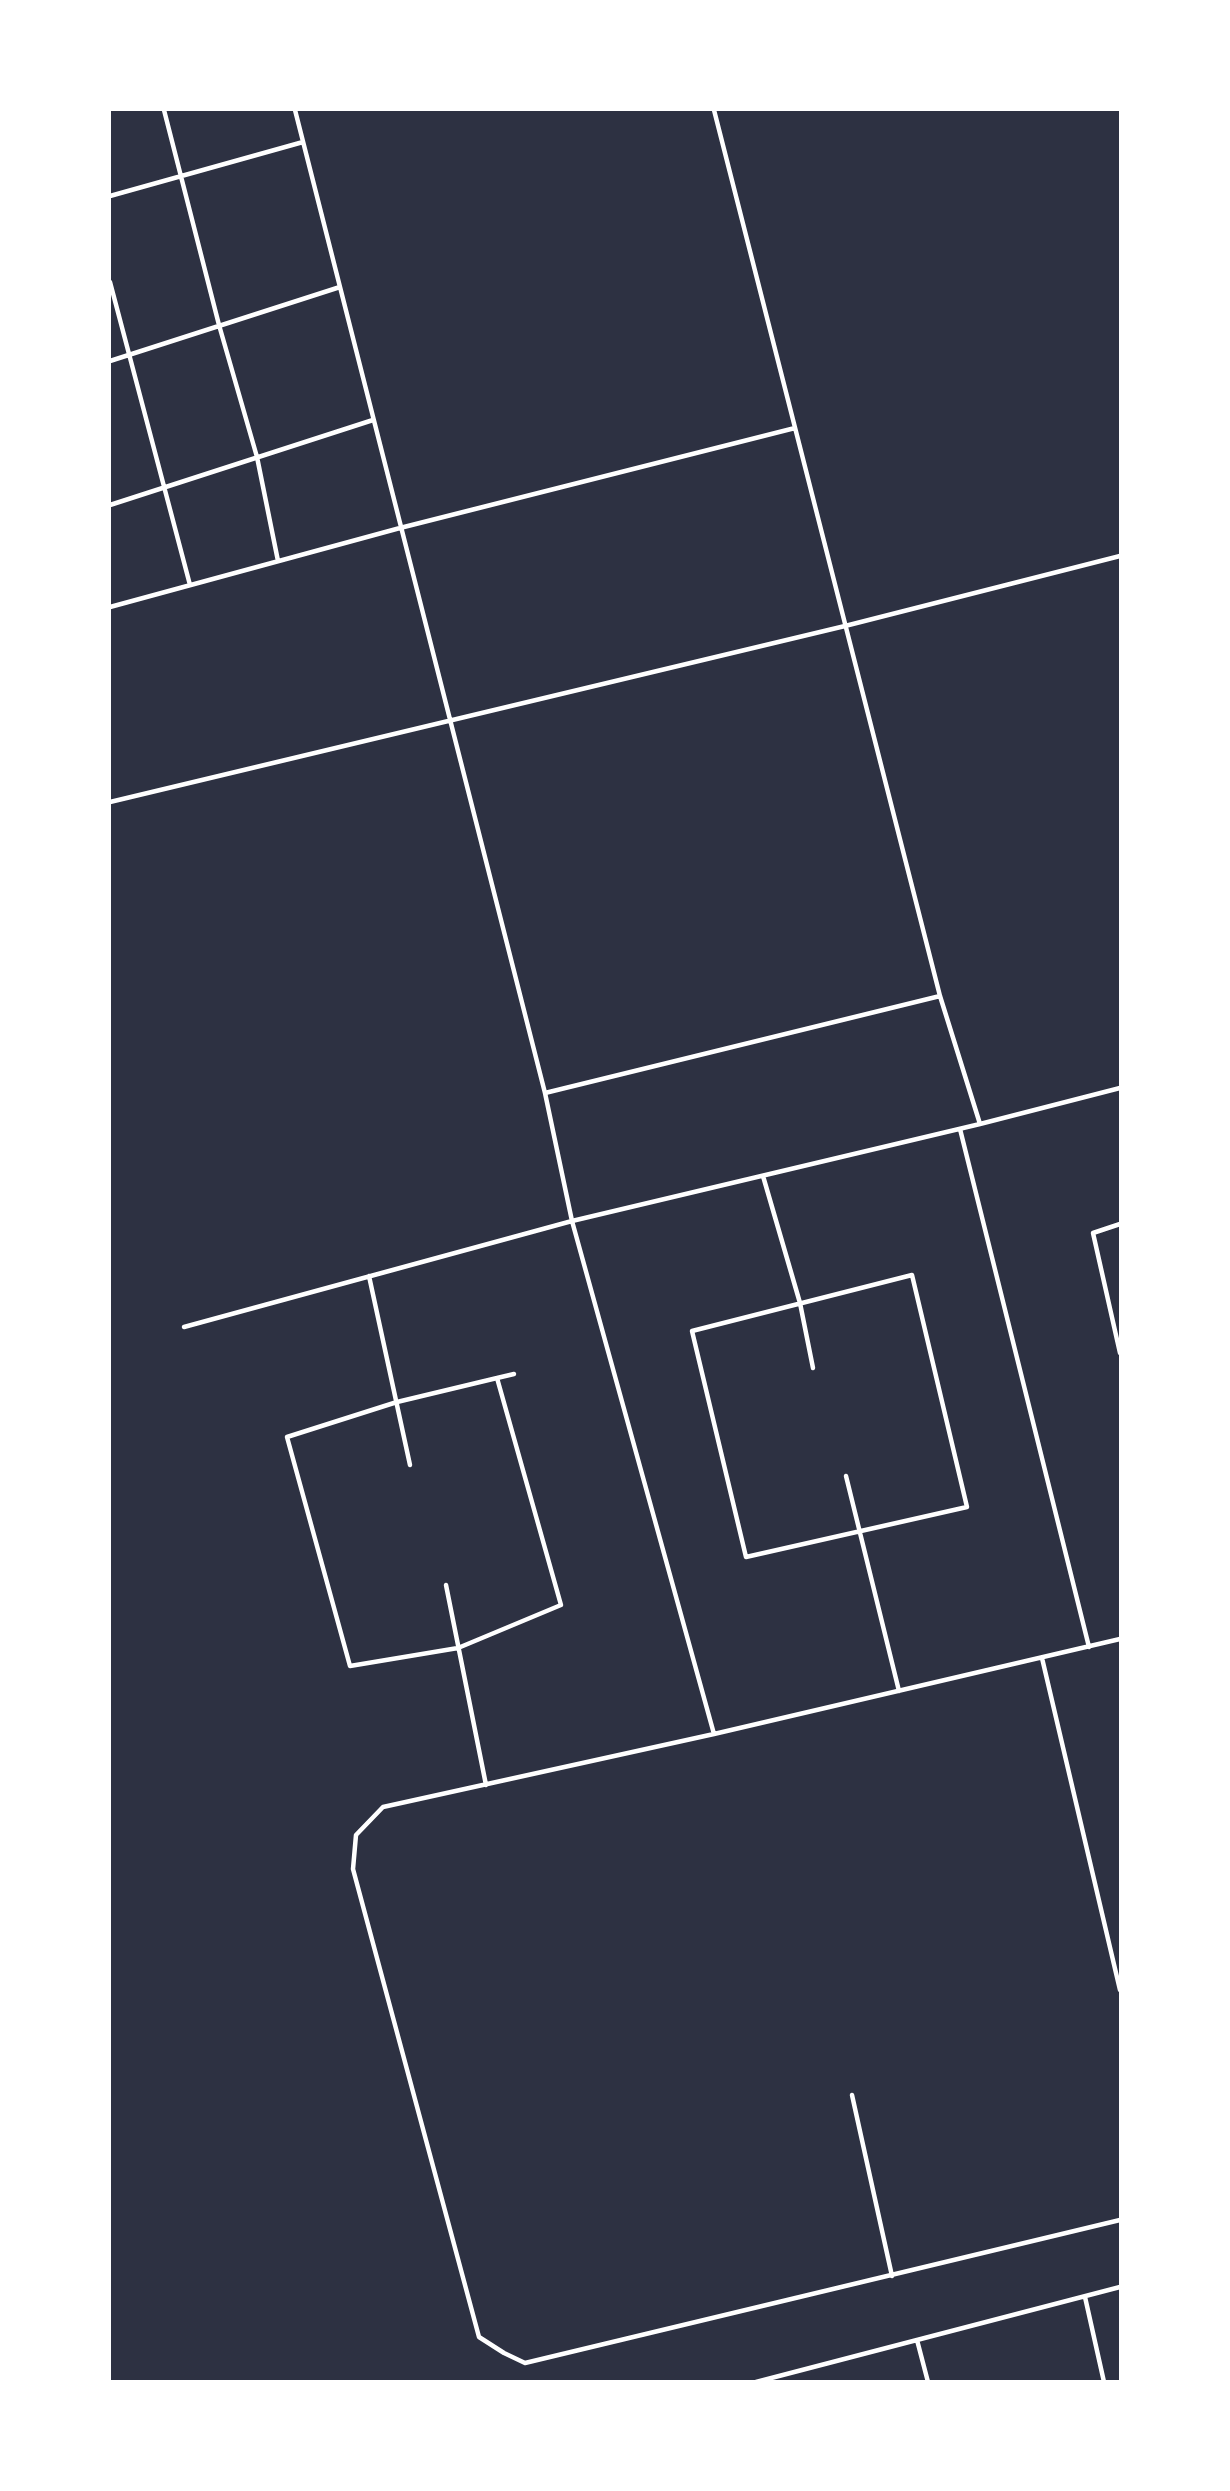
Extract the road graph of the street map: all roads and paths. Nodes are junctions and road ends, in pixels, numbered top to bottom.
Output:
1 (164, 110) edge
2 (295, 110) edge
3 (714, 110) edge
4 (303, 142) junction
5 (181, 176) junction
6 (110, 196) edge
7 (110, 282) edge
8 (340, 287) junction
9 (219, 325) junction
10 (129, 355) junction
11 (110, 361) edge
12 (373, 420) junction
13 (795, 428) junction
14 (257, 457) junction
15 (165, 488) junction
16 (110, 505) edge
17 (400, 528) junction
18 (1120, 556) edge
19 (278, 561) junction
20 (190, 585) junction
21 (110, 607) edge
22 (845, 626) junction
23 (450, 720) junction
24 (110, 802) edge
25 (940, 996) junction
26 (1120, 1088) edge
27 (545, 1093) junction
28 (980, 1124) junction
29 (960, 1129) junction
30 (763, 1176) junction
31 (572, 1221) junction
32 (1120, 1224) edge
33 (369, 1276) junction
34 (800, 1303) junction
35 (184, 1327) dead end
36 (1120, 1353) edge
37 (813, 1368) dead end
38 (514, 1374) dead end
39 (497, 1378) junction
40 (396, 1402) junction
41 (410, 1465) dead end
42 (846, 1476) dead end
43 (861, 1531) junction
44 (446, 1585) dead end
45 (1120, 1639) edge
46 (1089, 1647) junction
47 (458, 1648) junction
48 (1042, 1658) junction
49 (899, 1691) junction
50 (714, 1734) junction
51 (486, 1785) junction
52 (1120, 1990) edge
53 (852, 2096) dead end
54 (1120, 2220) edge
55 (892, 2276) junction
56 (1120, 2287) edge
57 (1085, 2296) junction
58 (917, 2340) junction
59 (756, 2382) edge
60 (928, 2382) edge
61 (1104, 2382) edge

1 - 5 lane
2 - 4 lane
3 - 13 lane
4 - 5 lane
4 - 8 lane
5 - 6 lane
5 - 9 lane
7 - 10 lane
8 - 9 lane
8 - 12 lane
9 - 10 lane
9 - 14 lane
10 - 11 lane
10 - 15 lane
12 - 14 lane
12 - 17 lane
13 - 17 lane
13 - 22 lane
14 - 15 lane
14 - 19 lane
15 - 16 lane
15 - 20 lane
17 - 19 lane
17 - 23 lane
18 - 22 lane
19 - 20 lane
20 - 21 lane
22 - 23 lane
22 - 25 lane
23 - 24 lane
23 - 27 lane
25 - 27 lane
25 - 28 lane
26 - 28 lane
27 - 31 lane
28 - 29 lane
29 - 30 lane
29 - 46 lane
30 - 31 lane
30 - 34 lane
31 - 33 lane
31 - 50 lane
32 - 36 lane
33 - 35 lane
33 - 40 lane
34 - 37 lane
34 - 43 lane
34 - 43 lane
38 - 39 lane
39 - 40 lane
39 - 47 lane
40 - 41 lane
40 - 47 lane
42 - 43 lane
43 - 49 lane
44 - 47 lane
45 - 46 lane
46 - 48 lane
47 - 51 lane
48 - 49 lane
48 - 52 lane
49 - 50 lane
50 - 51 lane
51 - 55 lane
53 - 55 lane
54 - 55 lane
56 - 57 lane
57 - 58 lane
57 - 61 lane
58 - 59 lane
58 - 60 lane

